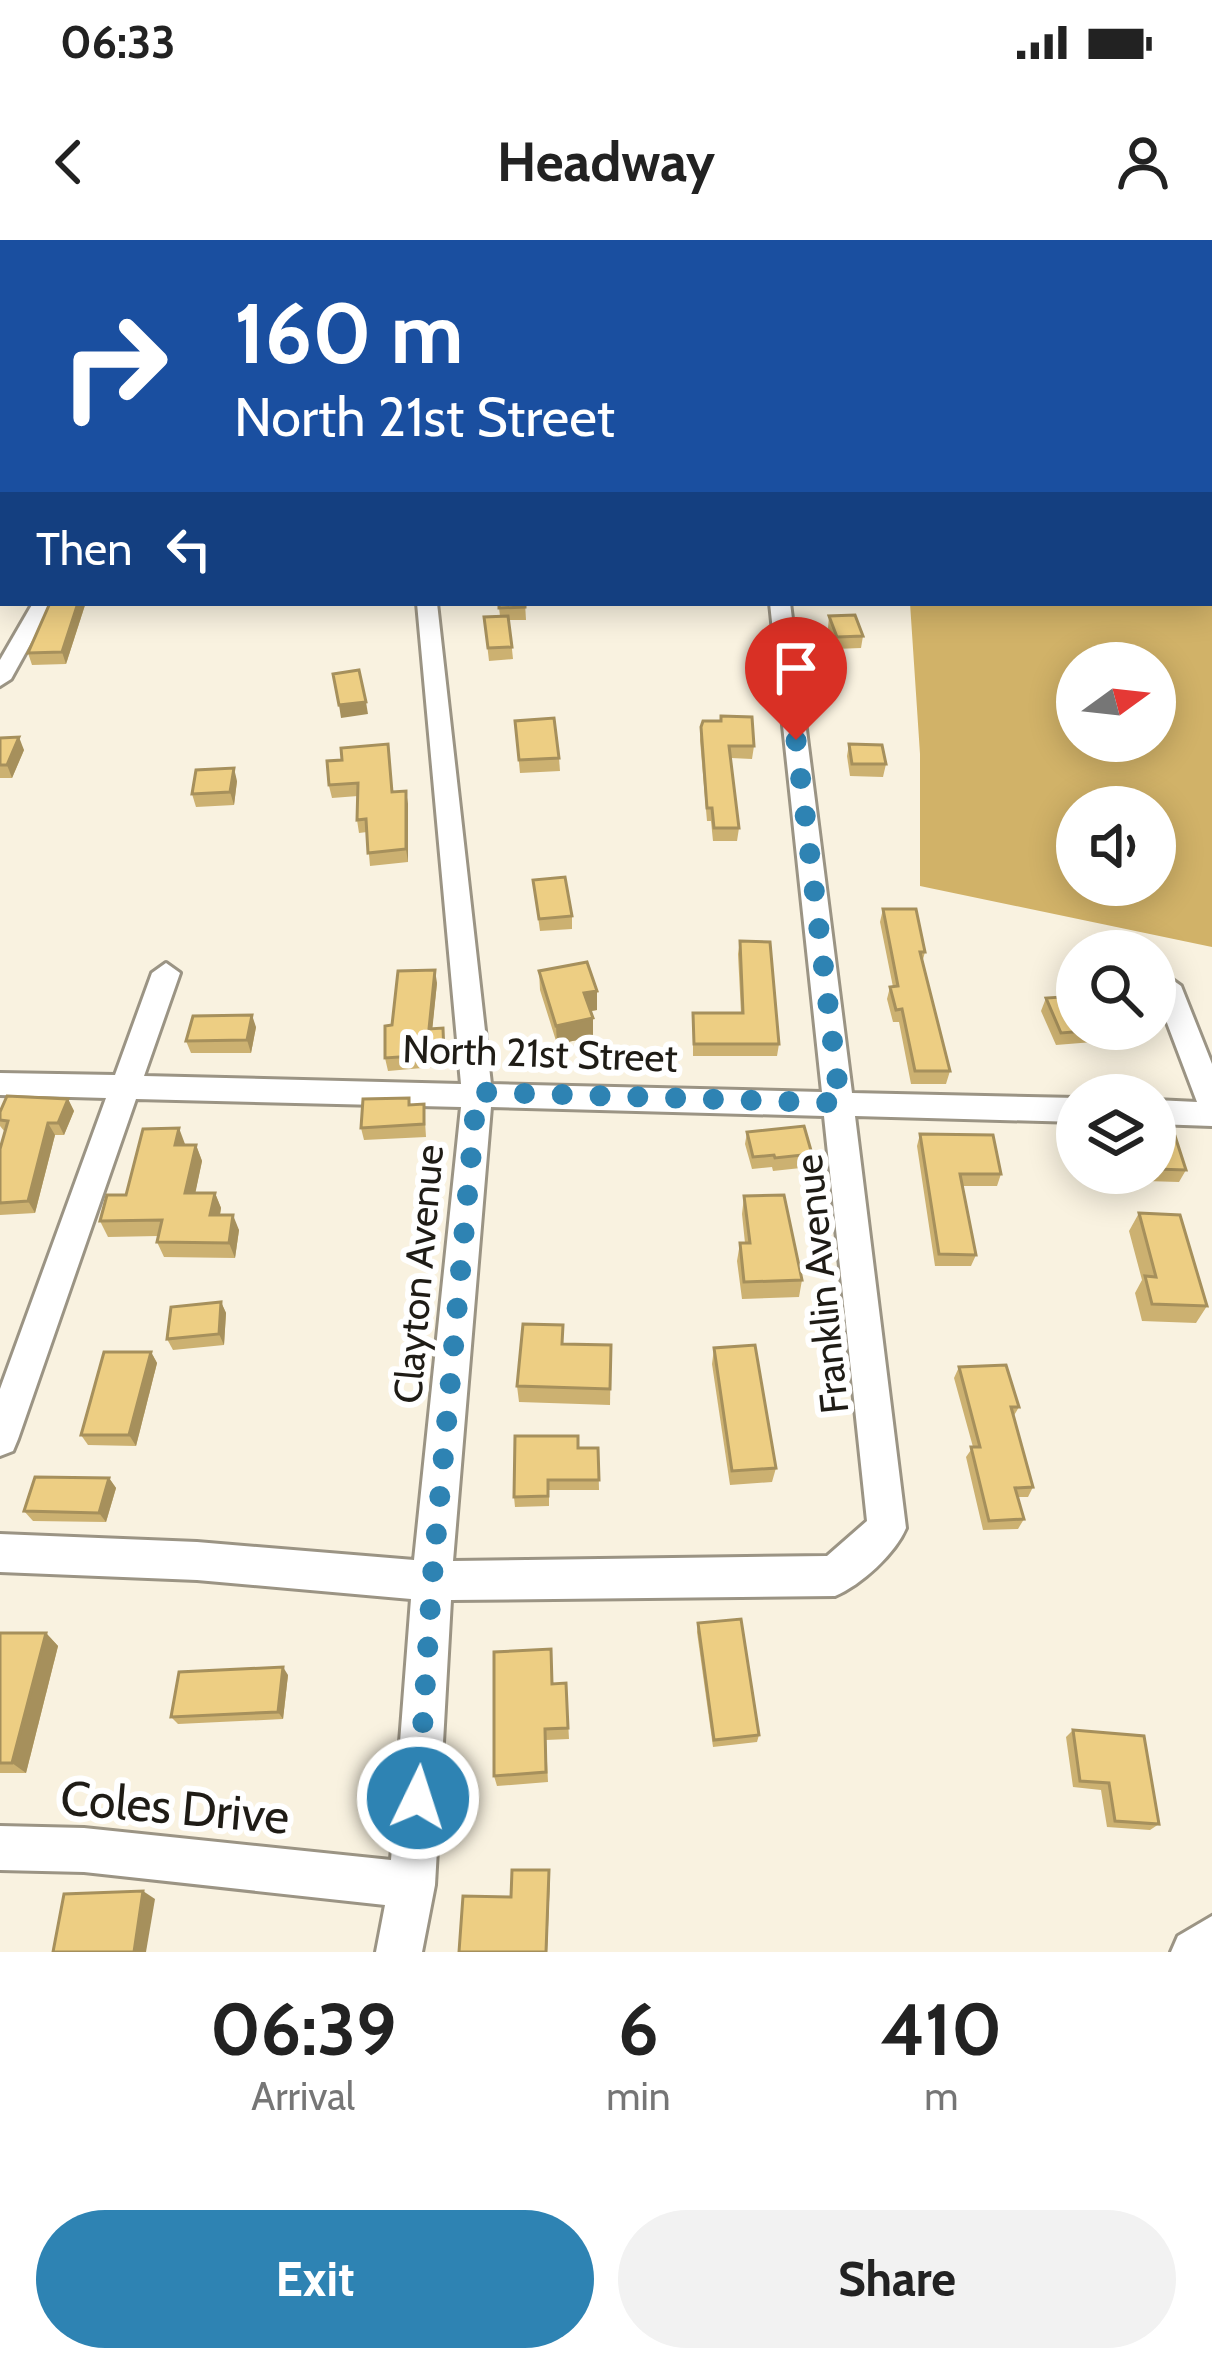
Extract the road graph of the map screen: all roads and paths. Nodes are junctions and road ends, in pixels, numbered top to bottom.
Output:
1 (41, 606) edge
2 (427, 606) edge
3 (780, 606) edge
4 (0, 679) edge
5 (166, 973) dead end
6 (1176, 1009) edge
7 (0, 1084) edge
8 (125, 1084) junction
9 (477, 1092) junction
10 (1212, 1102) edge
11 (840, 1103) junction
12 (1056, 1109) edge
13 (1176, 1113) edge
14 (1212, 1114) edge
15 (0, 1439) edge
16 (0, 1553) edge
17 (432, 1581) junction
18 (0, 1848) edge
19 (412, 1885) junction
20 (1212, 1939) edge
21 (399, 1952) edge
22 (1194, 1952) edge

1 - 4 street
2 - 9 street, Clayton Avenue
3 - 11 street, Franklin Avenue
5 - 8 street
6 - 10 street
7 - 8 street, North 21st Street
8 - 9 street, North 21st Street
8 - 15 street
9 - 11 street, North 21st Street
9 - 17 street, Clayton Avenue
11 - 12 street, North 21st Street
11 - 17 street, Franklin Avenue
13 - 14 street
16 - 17 street
17 - 19 street, Clayton Avenue
18 - 19 street, Coles Drive
19 - 21 street, Clayton Avenue
20 - 22 street

